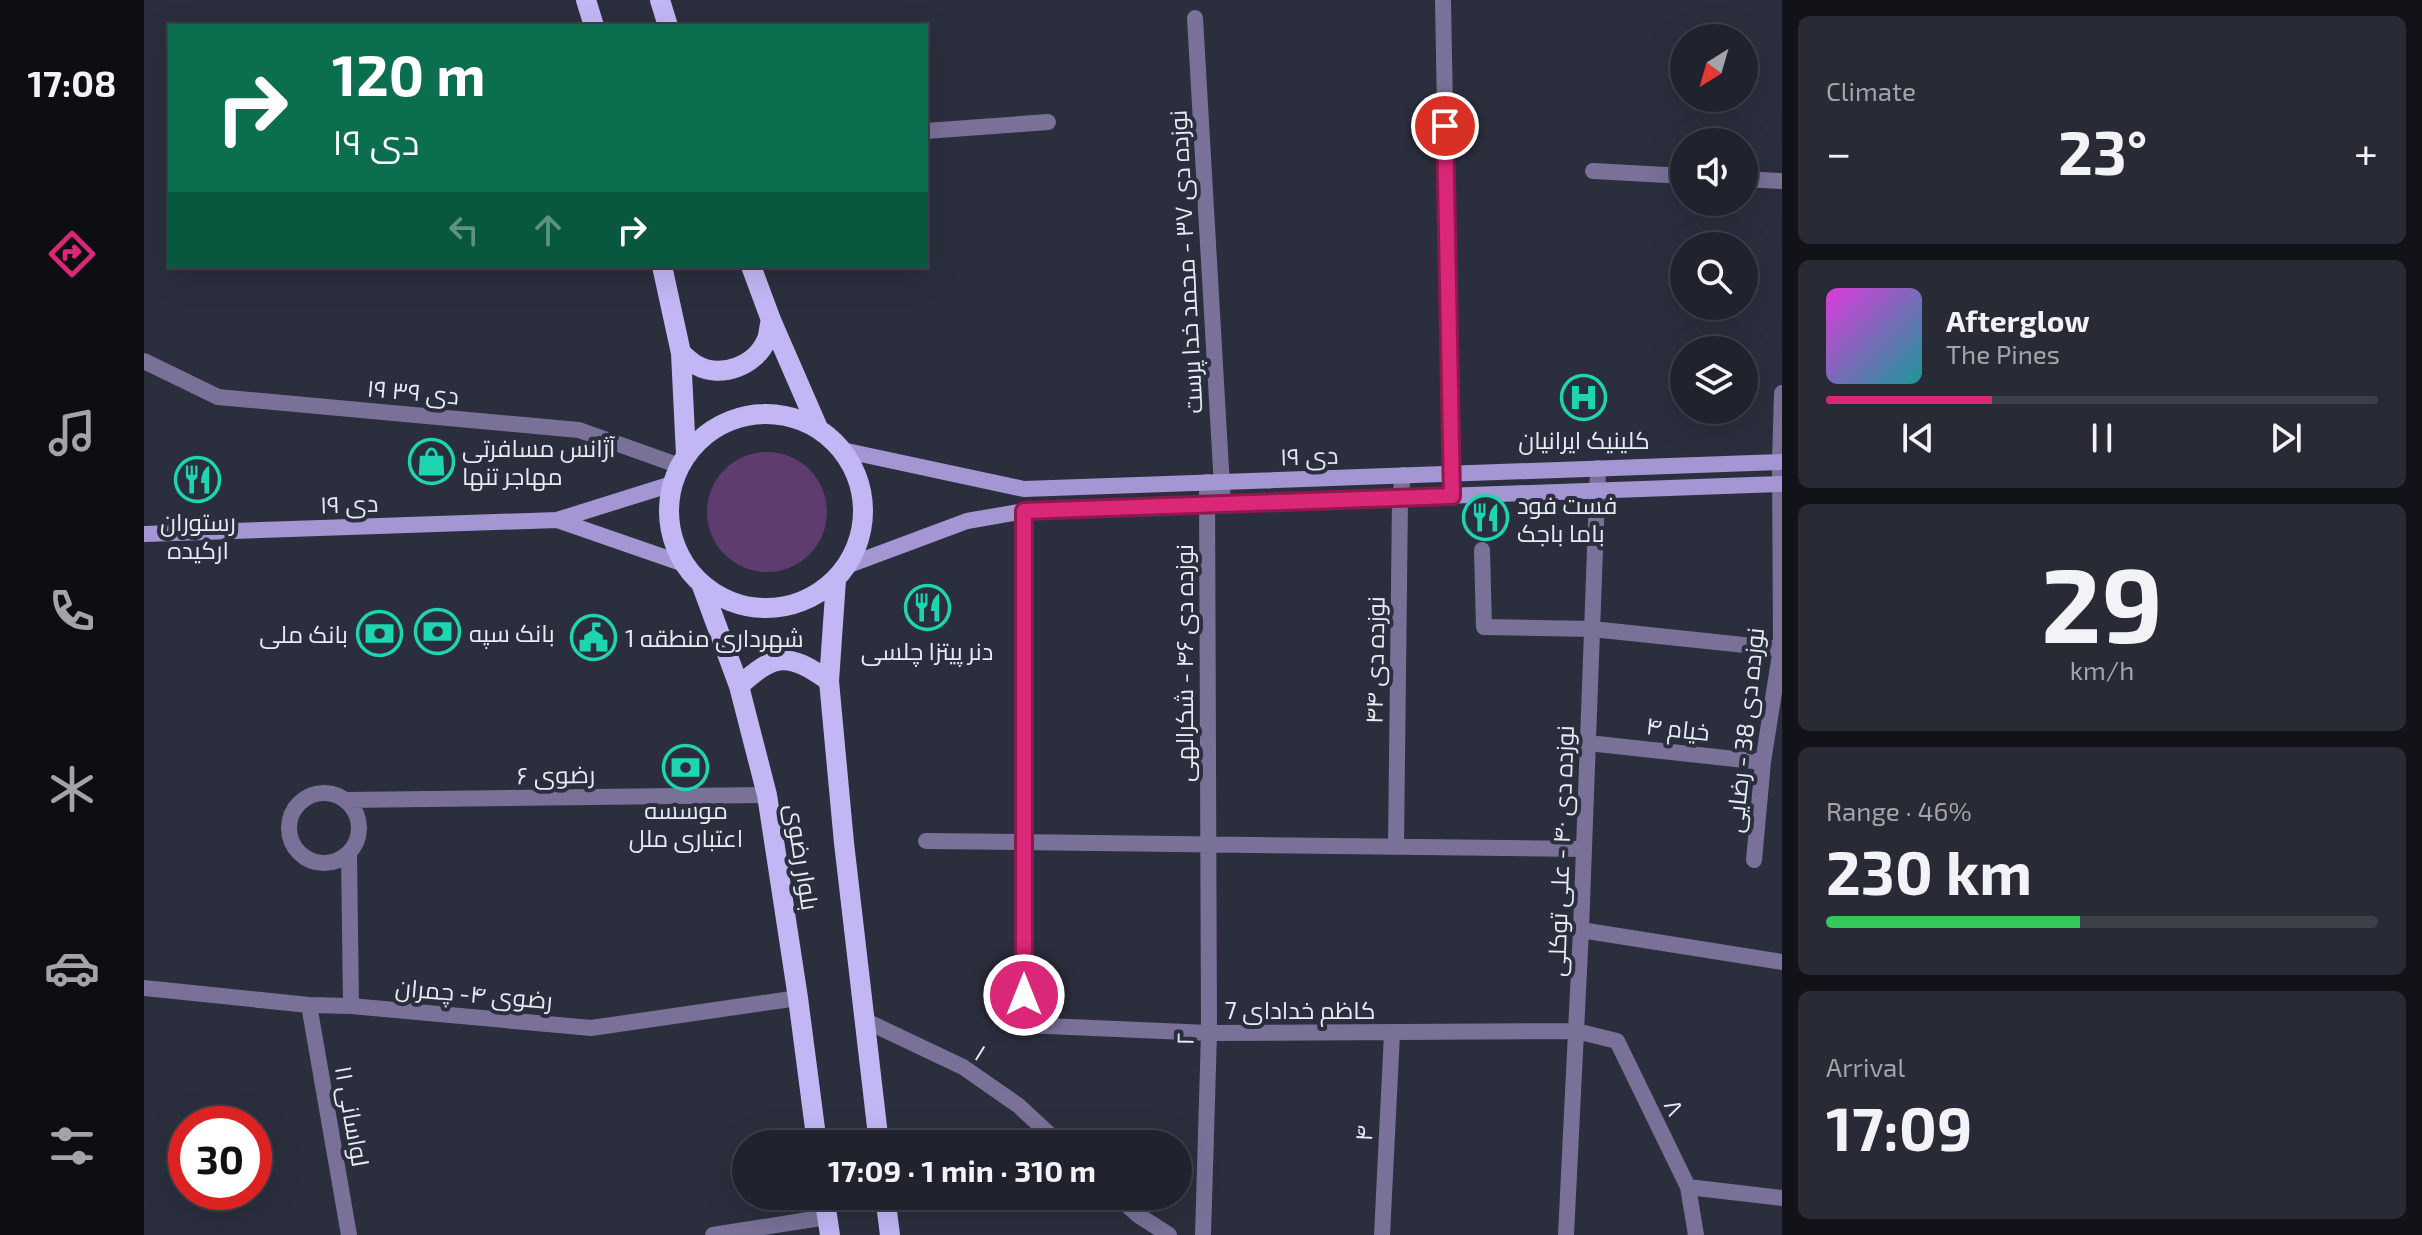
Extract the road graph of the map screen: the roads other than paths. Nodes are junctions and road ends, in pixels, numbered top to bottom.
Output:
1 (586, 0) edge
2 (660, 0) edge
3 (1443, 0) edge
4 (1195, 18) dead end
5 (593, 24) edge
6 (667, 24) edge
7 (1048, 122) dead end
8 (928, 131) edge
9 (1593, 171) dead end
10 (1670, 175) edge
11 (1758, 180) edge
12 (1782, 181) edge
13 (662, 268) edge
14 (752, 268) edge
15 (771, 320) junction
16 (681, 353) junction
17 (144, 361) edge
18 (1782, 393) edge
19 (818, 428) junction
20 (842, 450) junction
21 (1781, 462) edge
22 (679, 468) junction
23 (1598, 468) junction
24 (1452, 474) junction
25 (1403, 475) junction
26 (1215, 482) junction
27 (1781, 484) edge
28 (1597, 491) junction
29 (1452, 496) junction
30 (1400, 498) junction
31 (1216, 504) junction
32 (1024, 511) junction
33 (557, 520) junction
34 (144, 534) edge
35 (1482, 550) dead end
36 (684, 564) junction
37 (842, 572) junction
38 (702, 586) junction
39 (1592, 629) junction
40 (1781, 648) edge
41 (829, 681) junction
42 (739, 686) junction
43 (1588, 743) junction
44 (1763, 762) junction
45 (767, 795) junction
46 (346, 800) junction
47 (926, 841) dead end
48 (1024, 842) junction
49 (1207, 844) junction
50 (1396, 846) junction
51 (1584, 849) junction
52 (349, 854) junction
53 (1754, 860) dead end
54 (1581, 930) junction
55 (1782, 962) edge
56 (144, 988) edge
57 (798, 998) junction
58 (309, 1005) junction
59 (351, 1006) junction
60 (864, 1020) junction
61 (1576, 1031) junction
62 (1209, 1033) junction
63 (1392, 1034) junction
64 (815, 1130) edge
65 (877, 1130) edge
66 (1045, 1130) edge
67 (1688, 1187) junction
68 (1782, 1198) edge
69 (887, 1210) edge
70 (1132, 1210) edge
71 (828, 1226) edge
72 (349, 1235) edge
73 (713, 1235) edge
74 (890, 1235) edge
75 (1169, 1235) edge
76 (1203, 1235) edge
77 (1382, 1235) edge
78 (1566, 1235) edge
79 (1696, 1235) edge

1 - 5 main road
2 - 6 main road
3 - 24 street
4 - 26 street, نوزده دی ۳۷ - محمد خدا پرست
7 - 8 street
9 - 10 street
11 - 12 street
13 - 16 main road
14 - 15 main road
15 - 16 main road
15 - 19 main road
16 - 22 main road
17 - 22 street, ۱۹ دی ۳۹
18 - 21 street, نوزده دی 38 - رضایی
19 - 20 main road
19 - 22 main road
20 - 26 main road, ۱۹ دی
20 - 37 main road
21 - 23 main road, ۱۹ دی
21 - 27 street, نوزده دی 38 - رضایی
22 - 33 main road
22 - 36 main road
23 - 24 main road, ۱۹ دی
23 - 28 street, نوزده دی ۴۰ - علی توکلی
24 - 25 main road, ۱۹ دی
24 - 29 street
25 - 26 main road, ۱۹ دی
25 - 30 street, نوزده دی ۴۴
26 - 31 street, نوزده دی ۳۷ - محمد خدا پرست
27 - 28 main road, ۱۹ دی
27 - 40 street, نوزده دی 38 - رضایی
28 - 29 main road, ۱۹ دی
28 - 39 street, نوزده دی ۴۰ - علی توکلی
29 - 30 main road, ۱۹ دی
30 - 31 main road, ۱۹ دی
30 - 50 street, نوزده دی ۴۴
31 - 32 main road, ۱۹ دی
31 - 49 street, نوزده دی ۴۶ - شکرالهی
32 - 37 main road, ۱۹ دی
32 - 48 street
33 - 34 main road, ۱۹ دی
33 - 36 main road
35 - 39 street
36 - 38 main road
37 - 38 main road
37 - 41 main road, بلوار رضوی
38 - 42 main road, بلوار رضوی
39 - 40 street
39 - 43 street, نوزده دی ۴۰ - علی توکلی
40 - 44 street, نوزده دی 38 - رضایی
41 - 42 main road
41 - 60 main road, بلوار رضوی
42 - 45 main road, بلوار رضوی
43 - 44 street, ۴ خیام
43 - 51 street, نوزده دی ۴۰ - علی توکلی
44 - 53 street, نوزده دی 38 - رضایی
45 - 46 street, رضوی ۶
45 - 57 main road, بلوار رضوی
46 - 52 street
46 - 52 street
47 - 48 street
48 - 49 street
48 - 62 street, 7 کاظم خدادای
49 - 50 street
49 - 62 street, ۲
50 - 51 street
51 - 54 street, نوزده دی ۴۰ - علی توکلی
52 - 59 street
54 - 55 street
54 - 61 street, نوزده دی ۴۰ - علی توکلی
56 - 58 street, رضوی ۴- چمران
57 - 59 street, رضوی ۴- چمران
57 - 64 main road, بلوار رضوی
58 - 59 street, رضوی ۴- چمران
58 - 72 street, لواسانی ۱۱
60 - 65 main road, بلوار رضوی
60 - 66 street, ۱
61 - 63 street, 7 کاظم خدادای
61 - 67 street, ۸
61 - 78 street, نوزده دی ۴۰ - علی توکلی
62 - 63 street, 7 کاظم خدادای
62 - 76 street, ۲
63 - 77 street, ۴
67 - 68 street
67 - 79 street, ۸
69 - 74 main road
70 - 75 street
71 - 73 street

